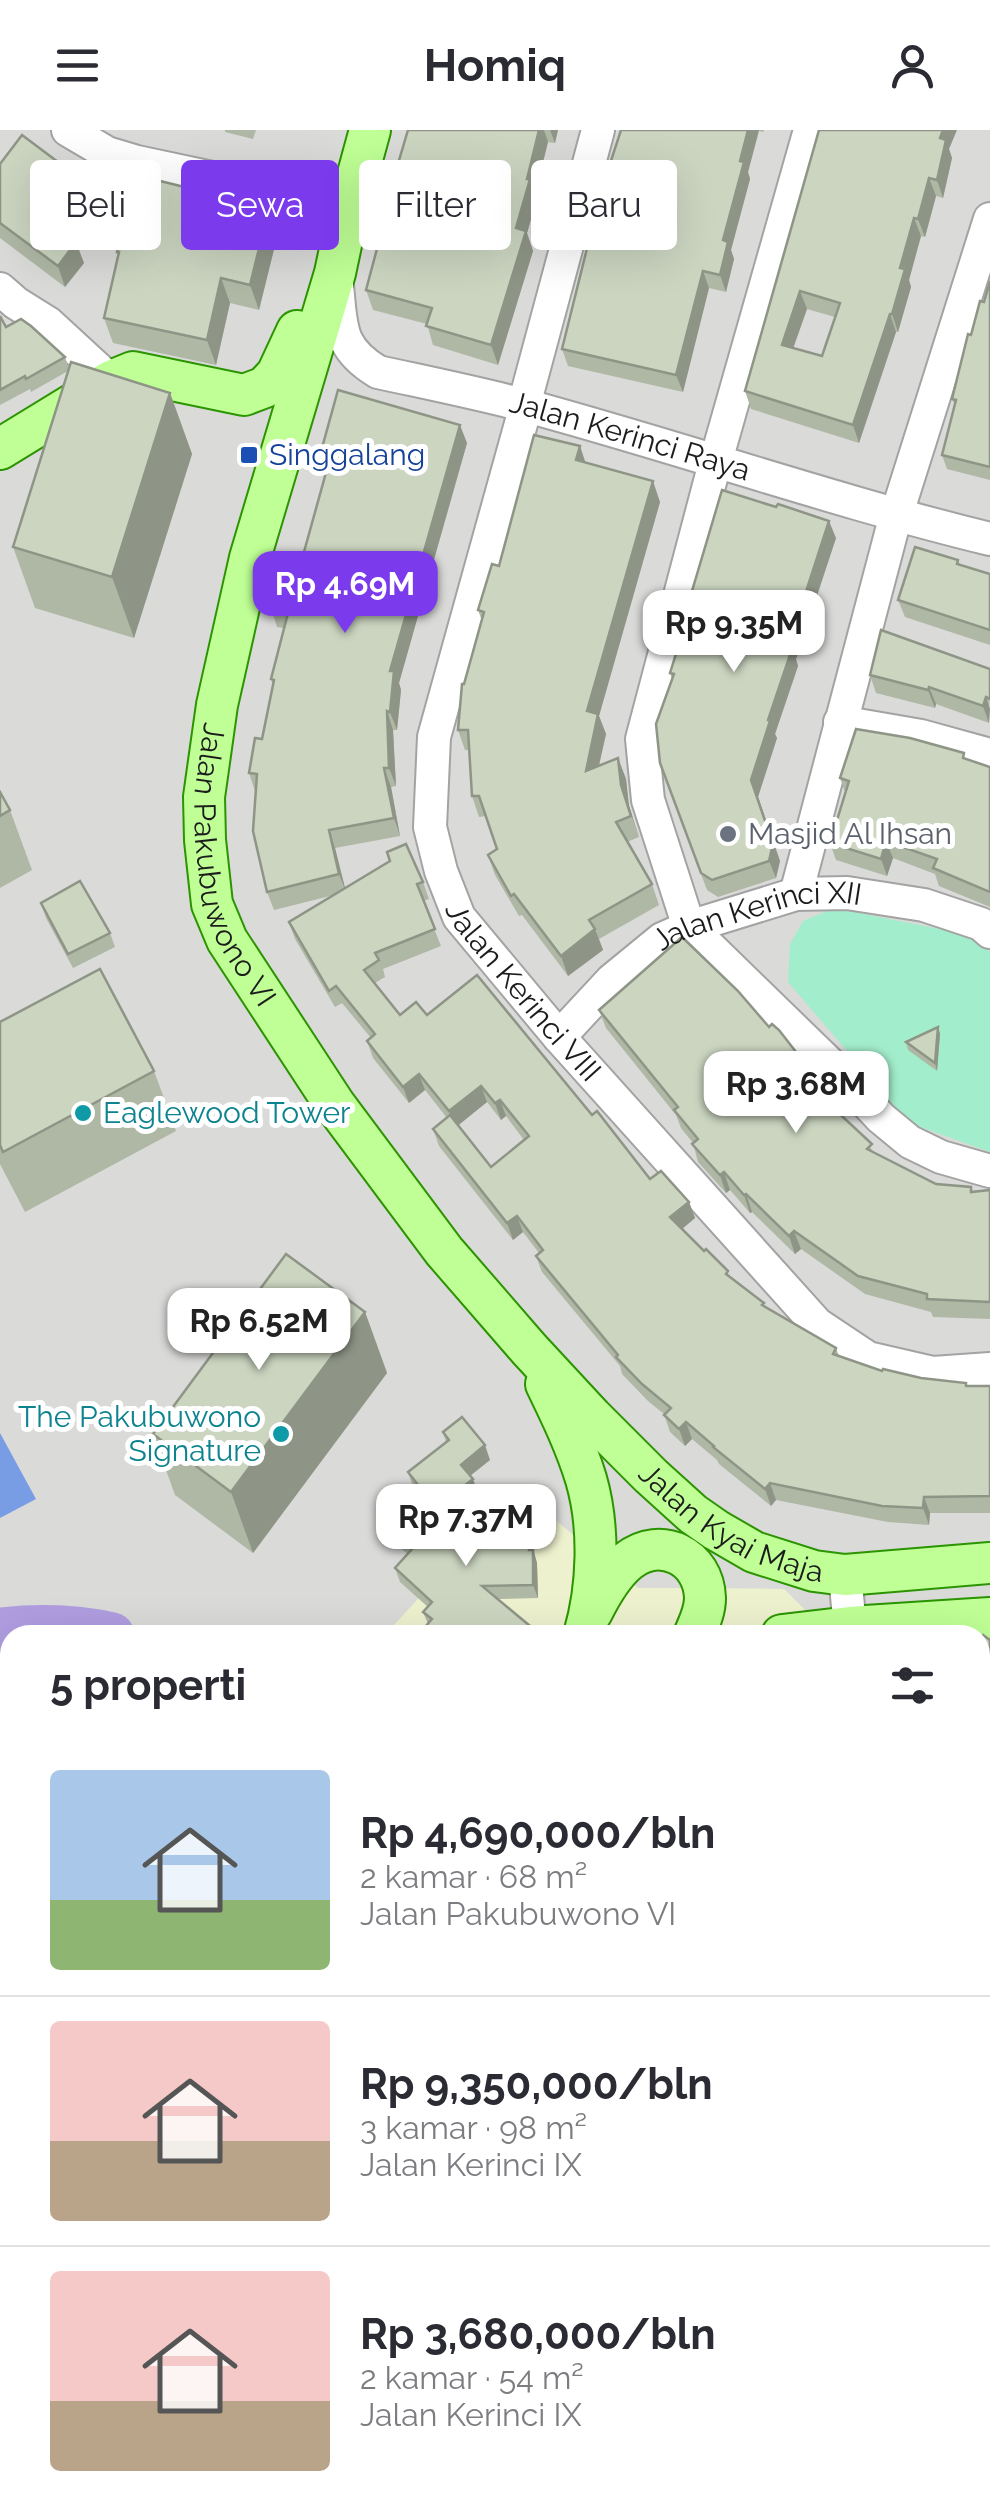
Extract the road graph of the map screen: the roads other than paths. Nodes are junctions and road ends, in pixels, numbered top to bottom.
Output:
1 (68, 130) edge
2 (370, 130) edge
3 (598, 130) edge
4 (810, 130) edge
5 (350, 206) junction
6 (990, 218) edge
7 (335, 273) junction
8 (0, 289) edge
9 (111, 381) junction
10 (524, 405) junction
11 (0, 449) edge
12 (716, 460) junction
13 (896, 516) junction
14 (990, 539) edge
15 (840, 722) junction
16 (990, 754) edge
17 (796, 894) junction
18 (689, 928) junction
19 (990, 932) edge
20 (558, 1038) junction
21 (990, 1171) edge
22 (529, 1349) junction
23 (990, 1369) edge
24 (990, 1564) edge
25 (845, 1575) junction
26 (990, 1618) edge
27 (587, 1625) edge
28 (698, 1625) edge
29 (852, 1625) edge
30 (916, 1625) edge

1 - 5 street
2 - 5 main road, Jalan Pakubuwono VI
3 - 10 street, Jalan Kerinci VIII
4 - 12 street
5 - 7 main road, Jalan Pakubuwono VI
6 - 13 street
7 - 9 main road
7 - 10 street, Jalan Kerinci Raya
7 - 22 main road, Jalan Pakubuwono VI
8 - 9 street
9 - 11 main road
10 - 12 street, Jalan Kerinci Raya
10 - 20 street, Jalan Kerinci VIII
12 - 13 street, Jalan Kerinci Raya
12 - 18 street
13 - 14 street, Jalan Kerinci Raya
13 - 15 street
15 - 16 street
15 - 17 street
17 - 18 street, Jalan Kerinci XII
17 - 19 street, Jalan Kerinci XII
18 - 20 street, Jalan Kerinci XII
18 - 21 street
20 - 23 street, Jalan Kerinci VIII
22 - 25 main road, Jalan Kyai Maja
22 - 27 main road
24 - 25 main road, Jalan Kyai Maja
25 - 29 street
26 - 30 main road
27 - 28 main road

